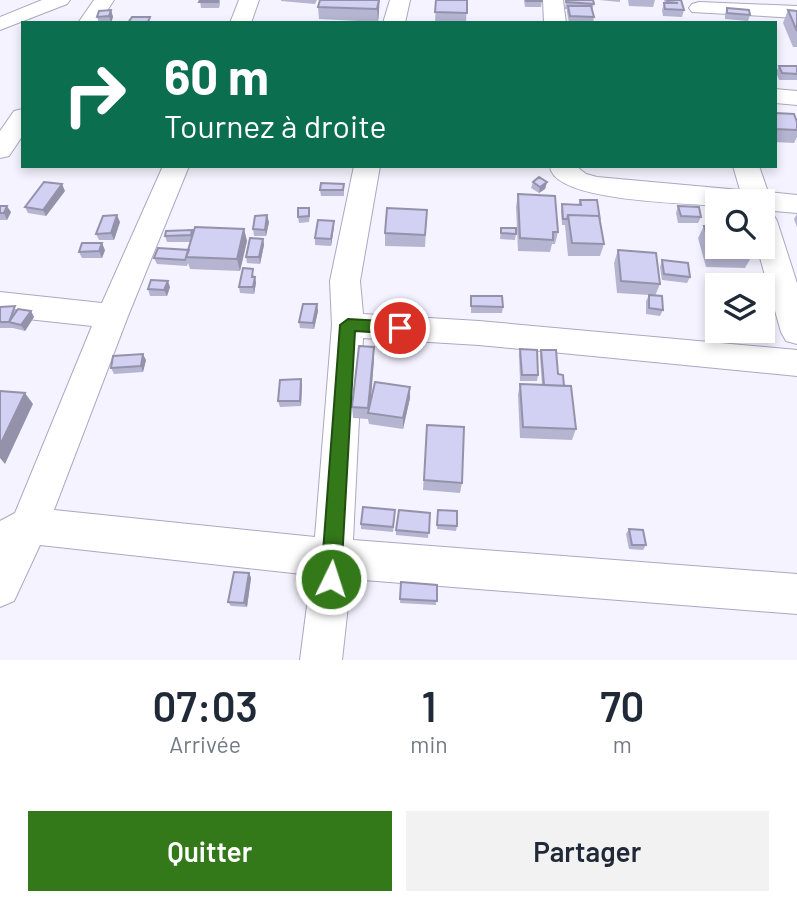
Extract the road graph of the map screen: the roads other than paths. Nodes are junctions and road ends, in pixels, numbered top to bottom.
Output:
1 (60, 0) edge
2 (104, 0) edge
3 (250, 0) edge
4 (400, 0) edge
5 (553, 0) edge
6 (699, 10) edge
7 (797, 12) edge
8 (89, 21) edge
9 (241, 21) edge
10 (395, 21) edge
11 (555, 21) edge
12 (0, 24) edge
13 (777, 96) edge
14 (797, 97) edge
15 (21, 119) edge
16 (0, 150) edge
17 (175, 168) edge
18 (366, 168) edge
19 (563, 168) edge
20 (747, 168) edge
21 (753, 189) edge
22 (705, 201) edge
23 (797, 204) edge
24 (775, 206) edge
25 (775, 259) edge
26 (0, 304) edge
27 (112, 316) junction
28 (348, 325) junction
29 (797, 332) edge
30 (797, 363) edge
31 (15, 534) edge
32 (333, 558) junction
33 (0, 587) edge
34 (797, 594) edge
35 (321, 660) edge

1 - 12 street
2 - 8 street
3 - 9 street
4 - 10 street
5 - 11 street
6 - 7 street
13 - 14 street
15 - 16 street
17 - 27 street
18 - 28 street
19 - 22 street
20 - 21 street
23 - 24 street
25 - 29 street
26 - 27 street
27 - 31 street
28 - 30 street
28 - 32 street
31 - 32 street
31 - 33 street
32 - 34 street
32 - 35 street

